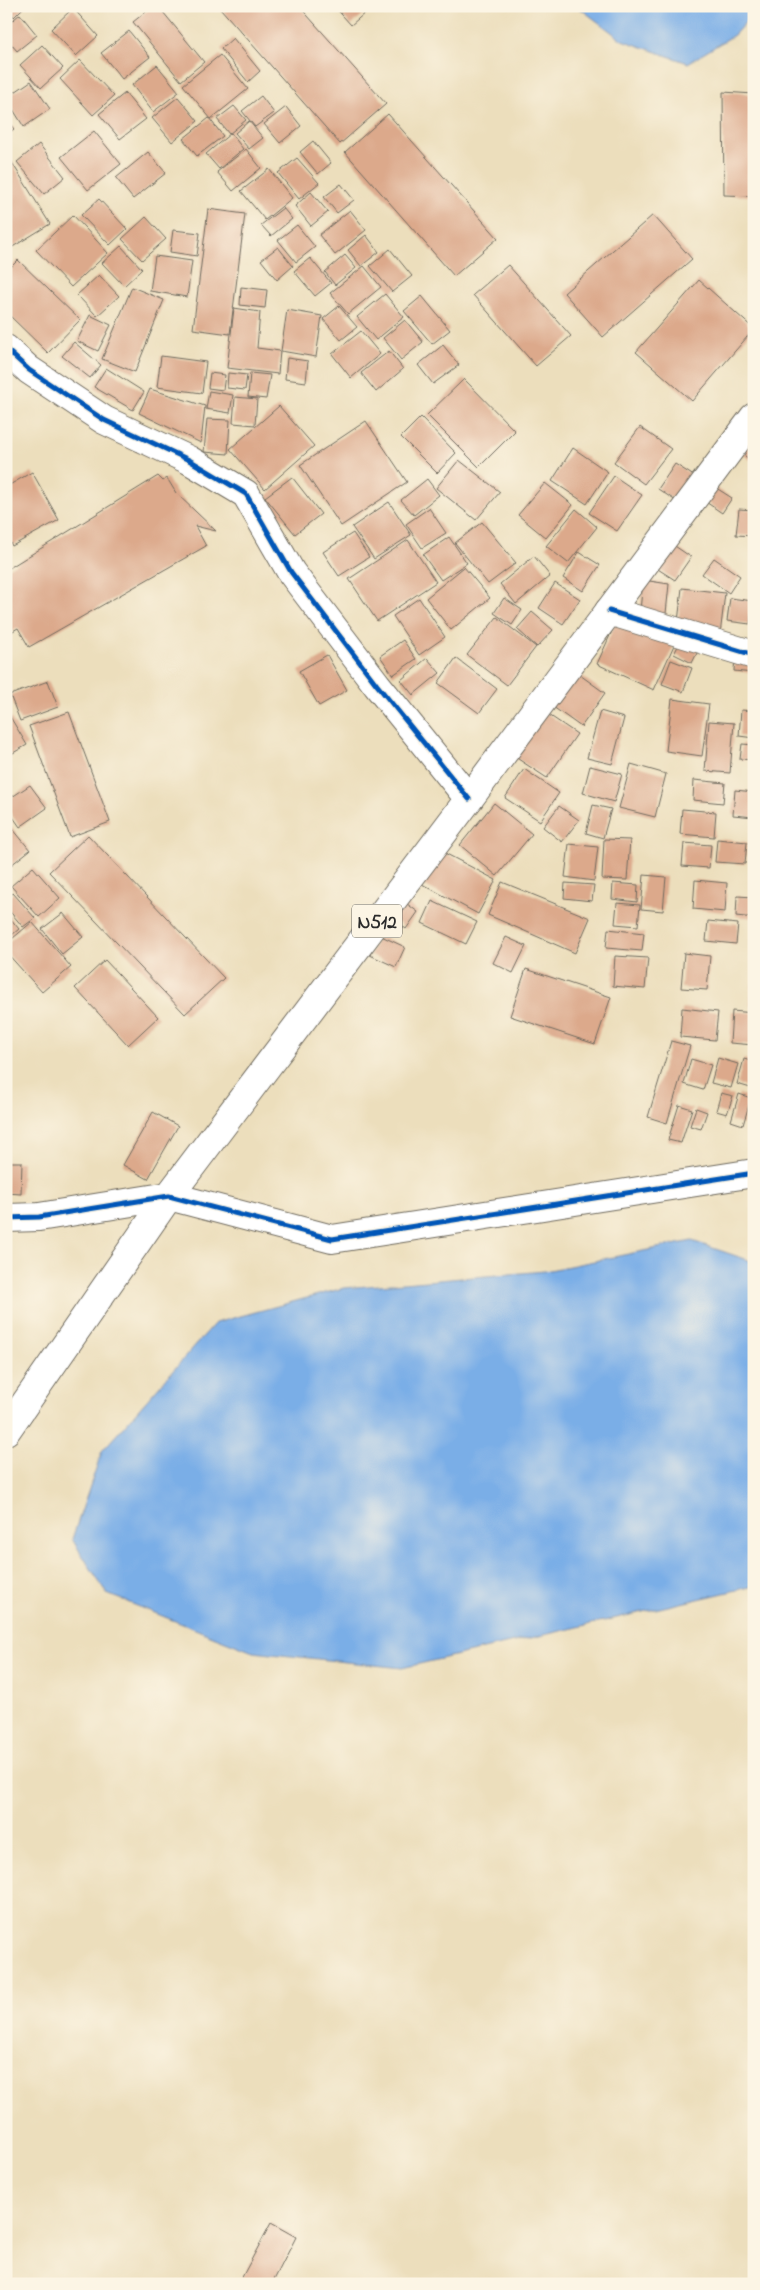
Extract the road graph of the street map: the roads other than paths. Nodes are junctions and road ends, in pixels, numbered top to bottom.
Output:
1 (6, 349) edge
2 (754, 416) edge
3 (609, 611) junction
4 (754, 655) edge
5 (469, 799) junction
6 (754, 1173) edge
7 (168, 1196) junction
8 (6, 1218) edge
9 (6, 1431) edge

1 - 5 main road
2 - 3 main road, N512
3 - 4 main road
3 - 5 main road, N512
5 - 7 main road, N512
6 - 7 main road
7 - 8 main road
7 - 9 main road, N512

